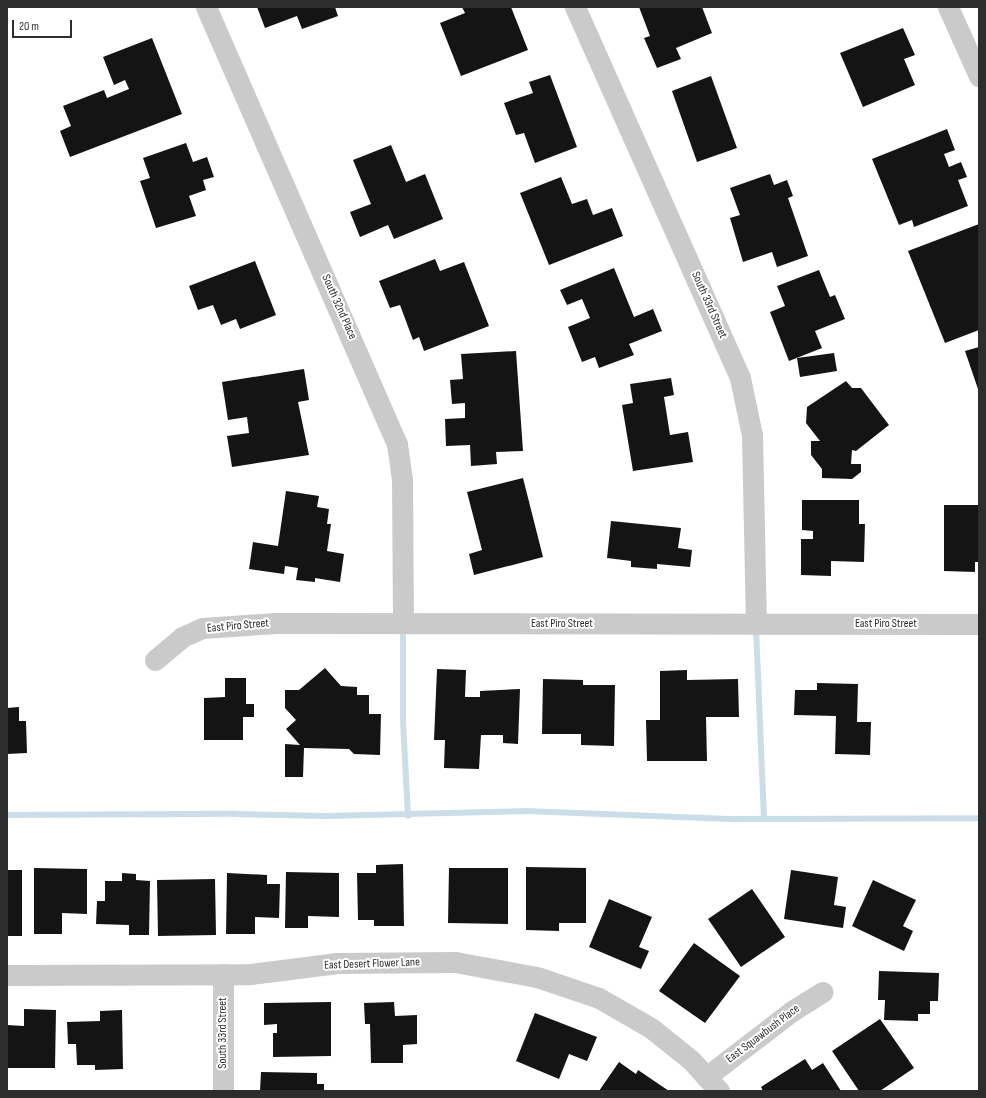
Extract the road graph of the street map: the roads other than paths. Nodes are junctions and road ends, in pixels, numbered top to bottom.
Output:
1 (206, 7) edge
2 (575, 7) edge
3 (948, 7) edge
4 (979, 76) edge
5 (403, 623) junction
6 (756, 624) junction
7 (979, 624) edge
8 (155, 660) dead end
9 (223, 974) junction
10 (7, 975) edge
11 (822, 992) dead end
12 (712, 1084) edge
13 (223, 1091) edge

1 - 5 street, South 32nd Place
2 - 6 street, South 33rd Street
3 - 4 street
5 - 6 street, East Piro Street
5 - 8 street, East Piro Street
6 - 7 street, East Piro Street
9 - 10 street, East Desert Flower Lane
9 - 12 street, East Desert Flower Lane
9 - 13 street, South 33rd Street
11 - 12 street, East Squawbush Place

